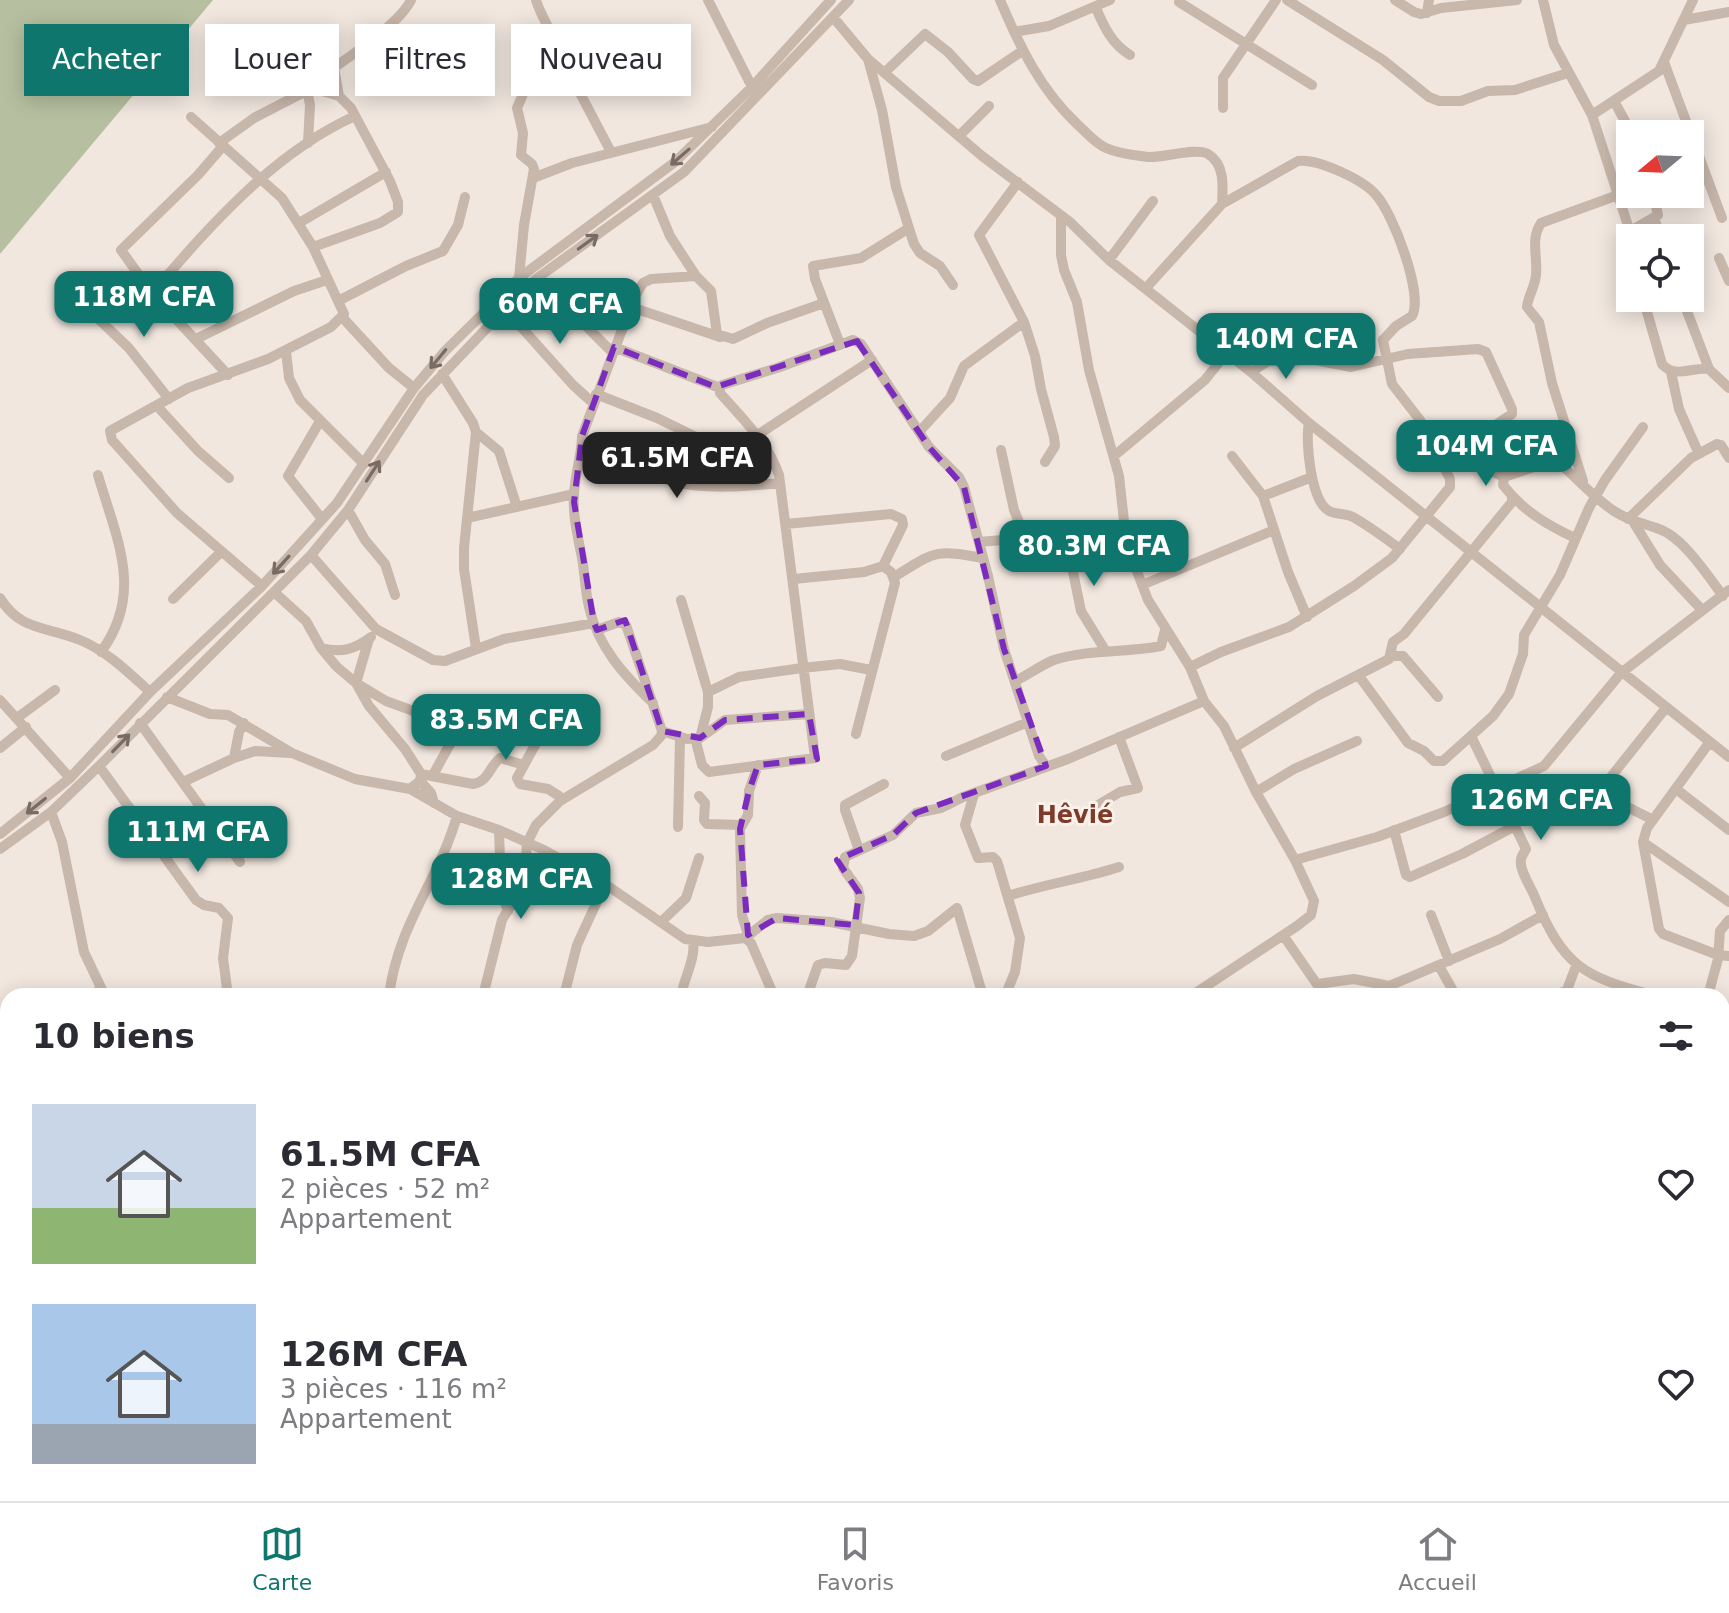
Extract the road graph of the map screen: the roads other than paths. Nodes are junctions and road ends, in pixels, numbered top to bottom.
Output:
1 (411, 0) edge
2 (536, 0) edge
3 (708, 0) edge
4 (831, 0) edge
5 (849, 0) edge
6 (1000, 0) edge
7 (1110, 0) edge
8 (1276, 0) edge
9 (1287, 0) edge
10 (1395, 0) edge
11 (1429, 0) edge
12 (1517, 0) edge
13 (1543, 0) edge
14 (1693, 0) edge
15 (1179, 2) edge
16 (1096, 8) junction
17 (1729, 12) edge
18 (1427, 13) junction
19 (833, 17) junction
20 (1684, 20) junction
21 (545, 24) edge
22 (1014, 32) junction
23 (1246, 42) junction
24 (1022, 51) junction
25 (1130, 55) dead end
26 (868, 59) junction
27 (1664, 62) junction
28 (339, 64) edge
29 (885, 72) junction
30 (1568, 73) junction
31 (1312, 85) dead end
32 (339, 86) edge
33 (752, 87) junction
34 (296, 96) edge
35 (309, 96) edge
36 (331, 96) edge
37 (522, 96) edge
38 (582, 96) edge
39 (343, 100) junction
40 (1614, 101) junction
41 (989, 106) dead end
42 (1223, 108) dead end
43 (1592, 115) junction
44 (355, 116) junction
45 (191, 117) dead end
46 (1624, 120) edge
47 (335, 125) junction
48 (713, 127) junction
49 (959, 136) junction
50 (308, 143) junction
51 (221, 144) junction
52 (611, 152) junction
53 (386, 172) junction
54 (533, 178) junction
55 (260, 179) junction
56 (1018, 182) junction
57 (1616, 189) edge
58 (653, 195) junction
59 (1616, 196) edge
60 (465, 197) dead end
61 (1153, 201) dead end
62 (1222, 204) junction
63 (1657, 208) edge
64 (1061, 217) junction
65 (1654, 218) junction
66 (1722, 218) dead end
67 (299, 223) junction
68 (1645, 224) edge
69 (1656, 224) edge
70 (909, 228) junction
71 (313, 247) junction
72 (1719, 258) dead end
73 (1109, 260) junction
74 (696, 276) junction
75 (519, 278) junction
76 (536, 279) junction
77 (327, 280) junction
78 (1729, 281) edge
79 (953, 285) dead end
80 (1146, 288) junction
81 (152, 293) junction
82 (338, 301) junction
83 (824, 303) junction
84 (631, 307) junction
85 (88, 309) dead end
86 (505, 309) junction
87 (1647, 312) edge
88 (1687, 312) edge
89 (342, 317) junction
90 (1024, 322) junction
91 (720, 337) junction
92 (196, 339) junction
93 (840, 344) junction
94 (613, 350) junction
95 (286, 351) junction
96 (1227, 352) junction
97 (872, 360) junction
98 (1386, 361) junction
99 (1709, 369) junction
100 (1251, 372) junction
101 (1671, 372) junction
102 (442, 374) junction
103 (228, 375) junction
104 (414, 388) junction
105 (720, 388) junction
106 (1729, 388) edge
107 (169, 399) junction
108 (595, 399) junction
109 (157, 406) junction
110 (320, 421) junction
111 (1309, 423) junction
112 (1643, 427) dead end
113 (476, 432) junction
114 (919, 432) junction
115 (756, 436) junction
116 (698, 438) dead end
117 (582, 449) junction
118 (1001, 450) dead end
119 (1699, 454) junction
120 (1114, 456) junction
121 (1232, 456) dead end
122 (1729, 458) edge
123 (1045, 462) dead end
124 (364, 464) junction
125 (98, 475) dead end
126 (1312, 477) junction
127 (1504, 477) junction
128 (229, 478) dead end
129 (780, 483) junction
130 (1585, 484) junction
131 (574, 494) junction
132 (1597, 495) junction
133 (1263, 496) junction
134 (1512, 497) junction
135 (517, 507) junction
136 (1589, 508) junction
137 (348, 510) junction
138 (1427, 517) junction
139 (467, 518) junction
140 (322, 519) junction
141 (1631, 521) junction
142 (786, 524) junction
143 (1125, 530) junction
144 (1274, 530) junction
145 (1065, 533) junction
146 (1025, 537) junction
147 (1575, 538) junction
148 (979, 542) junction
149 (1400, 549) junction
150 (221, 552) junction
151 (1472, 553) junction
152 (311, 555) junction
153 (983, 558) junction
154 (883, 566) junction
155 (894, 577) junction
156 (794, 579) junction
157 (1142, 585) junction
158 (262, 586) junction
159 (274, 592) junction
160 (1726, 593) edge
161 (395, 595) dead end
162 (0, 598) edge
163 (173, 599) dead end
164 (681, 600) dead end
165 (1540, 608) junction
166 (1702, 610) junction
167 (1307, 617) junction
168 (595, 626) junction
169 (376, 629) junction
170 (1165, 630) junction
171 (369, 639) junction
172 (321, 648) junction
173 (476, 648) junction
174 (1105, 650) junction
175 (101, 652) junction
176 (1390, 656) junction
177 (1190, 667) junction
178 (802, 668) junction
179 (871, 670) junction
180 (1621, 673) junction
181 (1359, 676) junction
182 (1015, 681) junction
183 (356, 683) junction
184 (55, 690) dead end
185 (150, 692) junction
186 (708, 692) junction
187 (167, 697) junction
188 (370, 697) junction
189 (1438, 697) dead end
190 (0, 700) edge
191 (1204, 701) junction
192 (653, 703) junction
193 (1665, 709) junction
194 (809, 714) junction
195 (427, 716) dead end
196 (17, 718) junction
197 (1028, 722) junction
198 (140, 723) junction
199 (244, 723) junction
200 (461, 724) dead end
201 (26, 727) junction
202 (561, 730) dead end
203 (662, 731) junction
204 (856, 734) dead end
205 (1471, 736) junction
206 (1119, 737) junction
207 (680, 738) junction
208 (697, 738) junction
209 (1357, 741) dead end
210 (1709, 743) junction
211 (0, 748) edge
212 (1234, 748) junction
213 (292, 753) junction
214 (946, 756) dead end
215 (1729, 757) edge
216 (234, 758) junction
217 (524, 765) junction
218 (758, 765) junction
219 (99, 766) junction
220 (1046, 766) junction
221 (433, 775) junction
222 (70, 778) junction
223 (420, 778) junction
224 (183, 782) junction
225 (884, 784) dead end
226 (1496, 787) junction
227 (410, 789) junction
228 (1676, 789) junction
229 (1256, 792) junction
230 (974, 794) junction
231 (699, 796) dead end
232 (560, 801) junction
233 (434, 803) junction
234 (1088, 811) dead end
235 (51, 812) junction
236 (457, 816) junction
237 (1653, 820) junction
238 (741, 825) junction
239 (1515, 826) junction
240 (678, 827) dead end
241 (499, 830) junction
242 (1394, 830) junction
243 (1729, 830) edge
244 (0, 834) edge
245 (1643, 842) junction
246 (527, 843) junction
247 (0, 849) edge
248 (859, 850) junction
249 (699, 858) dead end
250 (1295, 860) junction
251 (240, 862) dead end
252 (1119, 867) dead end
253 (605, 884) junction
254 (1008, 896) junction
255 (1729, 902) edge
256 (508, 911) junction
257 (1431, 915) dead end
258 (1543, 915) junction
259 (1729, 920) edge
260 (661, 922) junction
261 (855, 925) junction
262 (1283, 935) junction
263 (747, 937) junction
264 (693, 942) junction
265 (1724, 956) edge
266 (1444, 963) junction
267 (1576, 966) junction
268 (1317, 984) junction
269 (1611, 984) junction
270 (101, 988) edge
271 (227, 988) edge
272 (390, 988) edge
273 (485, 988) edge
274 (566, 988) edge
275 (683, 988) edge
276 (771, 988) edge
277 (810, 988) edge
278 (982, 988) edge
279 (1008, 988) edge
280 (1203, 988) edge
281 (1320, 988) edge
282 (1453, 988) edge
283 (1568, 988) edge
284 (1608, 988) edge
285 (1626, 988) edge
286 (1711, 988) edge

1 - 28 street
2 - 21 street
3 - 33 street
4 - 33 street
5 - 19 street
6 - 22 street
7 - 16 street
8 - 23 street
9 - 30 street
10 - 18 street
11 - 18 street
12 - 18 street
13 - 30 street
14 - 20 street
15 - 23 street
16 - 22 street
16 - 25 street
17 - 20 street
19 - 26 street
19 - 58 street
20 - 27 street
22 - 24 street
23 - 31 street
23 - 42 street
24 - 29 street
24 - 62 street
26 - 29 street
26 - 70 street
27 - 40 street
27 - 66 street
29 - 49 street
30 - 43 street
32 - 39 street
33 - 48 street
34 - 51 street
35 - 50 street
36 - 39 street
37 - 54 street
38 - 52 street
39 - 44 street
39 - 47 street
40 - 43 street
40 - 46 street
41 - 49 street
43 - 57 street
44 - 47 street
44 - 53 street
45 - 51 street
47 - 50 street
48 - 52 street
48 -> 75 street
49 - 56 street
50 - 55 street
51 - 55 street
51 - 81 street
52 - 54 street
53 - 67 street
53 - 71 street
54 - 75 street
55 - 67 street
55 - 81 street
56 - 64 street
56 - 90 street
58 - 74 street
76 -> 58 street
59 - 130 street
60 - 82 street
61 - 73 street
62 - 80 street
62 - 98 street
63 - 65 street
64 - 73 street
64 - 120 street
65 - 68 street
65 - 69 street
67 - 71 street
70 - 79 street
70 - 83 street
71 - 77 street
72 - 78 street
73 - 80 street
74 - 84 street
74 - 91 street
75 -> 104 street
76 - 86 street
76 - 94 street
77 - 82 street
77 - 92 street
80 - 96 street
81 - 92 street
82 - 89 street
83 - 91 street
83 - 93 street
84 - 91 street
84 - 94 street
85 - 107 street
86 - 102 street
86 - 108 street
87 - 101 street
88 - 99 street
89 - 95 street
89 - 104 street
90 - 114 street
90 - 123 street
92 - 103 street
93 - 97 street
93 - 105 street
94 - 105 street
94 - 108 street
95 - 103 street
95 - 110 street
96 - 100 street
96 - 120 street
97 - 114 street
97 - 115 street
98 - 100 street
98 - 127 street
98 - 138 street
99 - 101 street
99 - 106 street
100 - 111 street
101 - 119 street
102 - 113 street
137 -> 102 street
103 - 107 street
104 - 124 street
105 - 115 street
107 - 109 street
108 - 116 street
108 - 117 street
109 - 128 street
109 - 150 street
110 - 124 street
110 - 140 street
111 - 126 street
111 - 138 street
112 - 132 street
113 - 135 street
113 - 139 street
114 - 148 street
115 - 129 street
117 - 129 street
117 - 131 street
118 - 146 street
119 - 122 street
119 - 141 street
120 - 143 street
121 - 133 street
124 - 140 street
125 - 175 street
126 - 133 street
126 - 149 street
127 - 130 street
127 - 134 street
129 - 142 street
130 - 132 street
130 - 136 street
131 - 135 street
131 - 168 street
132 - 136 street
132 - 141 street
133 - 144 street
134 - 147 street
134 - 151 street
135 - 139 street
136 - 147 street
137 - 152 street
137 - 161 street
138 - 149 street
138 - 151 street
139 - 173 street
140 -> 158 street
141 - 160 street
141 - 166 street
142 - 154 street
142 - 156 street
143 - 145 street
143 - 157 street
144 - 157 street
144 - 167 street
145 - 146 street
145 - 174 street
146 - 148 street
147 - 165 street
148 - 153 street
149 - 167 street
150 - 158 street
150 - 163 street
151 - 165 street
151 - 176 street
152 - 159 street
152 - 169 street
153 - 155 street
153 - 182 street
154 - 155 street
154 - 156 street
155 - 179 street
156 - 178 street
157 - 170 street
158 - 185 street
159 - 172 street
159 - 187 street
160 - 166 street
162 - 175 street
164 - 186 street
165 - 180 street
165 - 205 street
166 - 180 street
167 - 177 street
168 - 173 street
168 - 192 street
168 - 192 street
169 - 171 street
169 - 173 street
170 - 174 street
170 - 177 street
171 - 172 street
171 - 183 street
172 - 183 street
174 - 182 street
175 - 185 street
176 - 181 street
176 - 189 street
177 - 191 street
178 - 179 street
178 - 186 street
178 - 194 street
179 - 204 street
180 - 193 street
180 - 226 street
181 - 205 street
181 - 212 street
182 - 197 street
183 - 188 street
184 - 196 street
185 - 222 street
186 - 208 street
187 - 198 street
187 - 199 street
188 - 195 street
188 - 223 street
190 - 196 street
191 - 206 street
191 - 212 street
192 - 203 street
193 - 210 street
193 - 237 street
194 - 208 street
194 - 218 street
196 - 201 street
197 - 214 street
197 - 220 street
219 -> 198 street
198 - 224 street
199 - 213 street
199 - 216 street
200 - 221 street
201 - 211 street
201 - 222 street
202 - 217 street
203 - 207 street
203 - 232 street
205 - 226 street
206 - 220 street
206 - 234 street
207 - 208 street
207 - 240 street
208 - 218 street
209 - 229 street
210 - 215 street
210 - 228 street
212 - 229 street
213 - 216 street
213 - 227 street
216 - 224 street
217 - 221 street
217 - 232 street
218 - 238 street
219 - 235 street
219 - 271 street
220 - 230 street
221 - 223 street
222 -> 244 street
223 - 227 street
223 - 233 street
224 - 251 street
225 - 248 street
226 - 239 street
226 - 242 street
227 - 233 street
228 - 237 street
228 - 243 street
229 - 250 street
230 - 248 street
230 - 254 street
231 - 238 street
232 - 246 street
233 - 236 street
235 - 247 street
235 - 270 street
236 - 241 street
236 - 272 street
237 - 245 street
238 - 263 street
239 - 242 street
239 - 258 street
241 - 246 street
241 - 256 street
242 - 250 street
245 - 255 street
245 - 265 street
246 - 253 street
246 - 256 street
248 - 261 street
249 - 260 street
250 - 262 street
252 - 254 street
253 - 260 street
253 - 274 street
254 - 279 street
256 - 273 street
257 - 266 street
258 - 266 street
258 - 267 street
259 - 265 street
260 - 264 street
261 - 263 street
261 - 277 street
261 - 278 street
262 - 268 street
262 - 280 street
263 - 264 street
263 - 276 street
264 - 275 street
265 - 286 street
266 - 268 street
266 - 282 street
267 - 269 street
267 - 283 street
268 - 281 street
269 - 284 street
269 - 285 street

